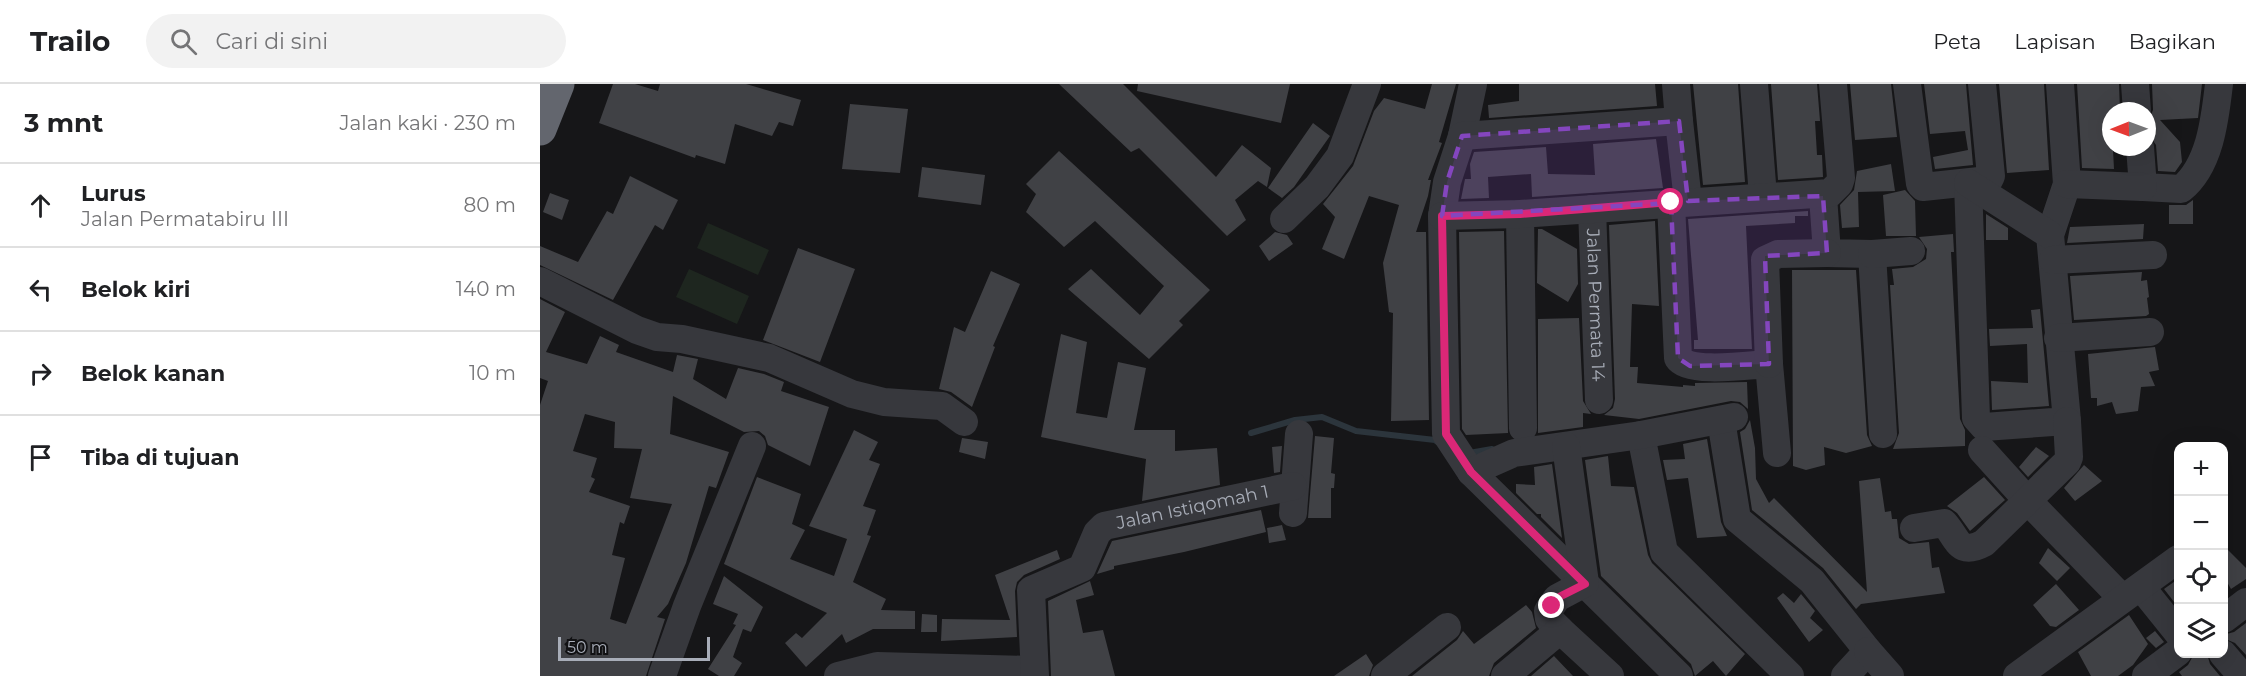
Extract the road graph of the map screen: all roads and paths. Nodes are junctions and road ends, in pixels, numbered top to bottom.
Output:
1 (558, 84) edge
2 (1367, 84) edge
3 (1473, 84) edge
4 (1676, 84) edge
5 (1754, 84) edge
6 (1833, 84) edge
7 (1907, 84) edge
8 (1982, 84) edge
9 (2060, 84) edge
10 (2135, 84) edge
11 (2219, 84) edge
12 (2136, 102) edge
13 (1679, 121) junction
14 (540, 129) edge
15 (1461, 136) junction
16 (2141, 156) edge
17 (1968, 183) junction
18 (2067, 184) junction
19 (2143, 187) junction
20 (1823, 195) junction
21 (1763, 196) junction
22 (1679, 202) junction
23 (1592, 209) junction
24 (1520, 214) junction
25 (1442, 216) junction
26 (1284, 219) dead end
27 (2051, 247) junction
28 (1911, 251) dead end
29 (1827, 253) junction
30 (1872, 254) junction
31 (2153, 255) dead end
32 (540, 281) edge
33 (2150, 332) dead end
34 (2058, 338) junction
35 (1769, 364) junction
36 (1599, 400) dead end
37 (2067, 421) junction
38 (964, 422) dead end
39 (1523, 428) dead end
40 (1299, 434) dead end
41 (1883, 434) dead end
42 (1641, 435) junction
43 (752, 446) dead end
44 (1566, 446) junction
45 (1982, 450) dead end
46 (1777, 453) dead end
47 (1471, 472) junction
48 (2028, 501) junction
49 (1914, 528) dead end
50 (2174, 562) edge
51 (1585, 584) junction
52 (2132, 592) junction
53 (2246, 602) edge
54 (2228, 615) edge
55 (1447, 627) dead end
56 (2174, 629) edge
57 (1560, 630) junction
58 (1868, 651) junction
59 (2174, 655) edge
60 (2226, 658) edge
61 (1034, 673) edge
62 (662, 676) edge
63 (838, 676) edge
64 (1385, 676) edge
65 (1505, 676) edge
66 (1610, 676) edge
67 (1679, 676) edge
68 (1790, 676) edge
69 (1845, 676) edge
70 (1890, 676) edge
71 (2017, 676) edge
72 (2146, 676) edge
73 (2242, 676) edge

1 - 14 highway
2 - 26 street
3 - 15 street
4 - 13 street
5 - 21 street
6 - 20 street
7 - 17 street
8 - 17 street
9 - 18 street
10 - 12 street
11 - 19 street
13 - 15 street
13 - 22 street
15 - 25 street
16 - 19 street
17 - 27 street
17 - 37 street
18 - 19 street
18 - 27 street
20 - 21 street
20 - 29 street
21 - 22 street
22 - 23 street
22 - 35 street
23 - 24 street
23 - 36 street, Jalan Permata 14
24 - 25 street
24 - 39 street
25 - 47 street
27 - 31 street
27 - 34 street
28 - 30 street
29 - 30 street
29 - 35 street
30 - 41 street
32 - 38 street
33 - 34 street
34 - 37 street
35 - 46 street
37 - 48 street
40 - 61 street, Jalan Istiqomah 1
42 - 44 street
42 - 58 street
42 - 68 street
43 - 62 street
44 - 47 street
44 - 51 street
45 - 48 street
47 - 51 street
48 - 49 street
48 - 52 street
50 - 52 street
51 - 57 street
51 - 67 street
52 - 56 street
52 - 71 street
53 - 54 street
55 - 64 street
57 - 65 street
57 - 66 street
58 - 69 street
58 - 70 street
59 - 72 street
60 - 73 street
61 - 63 street

